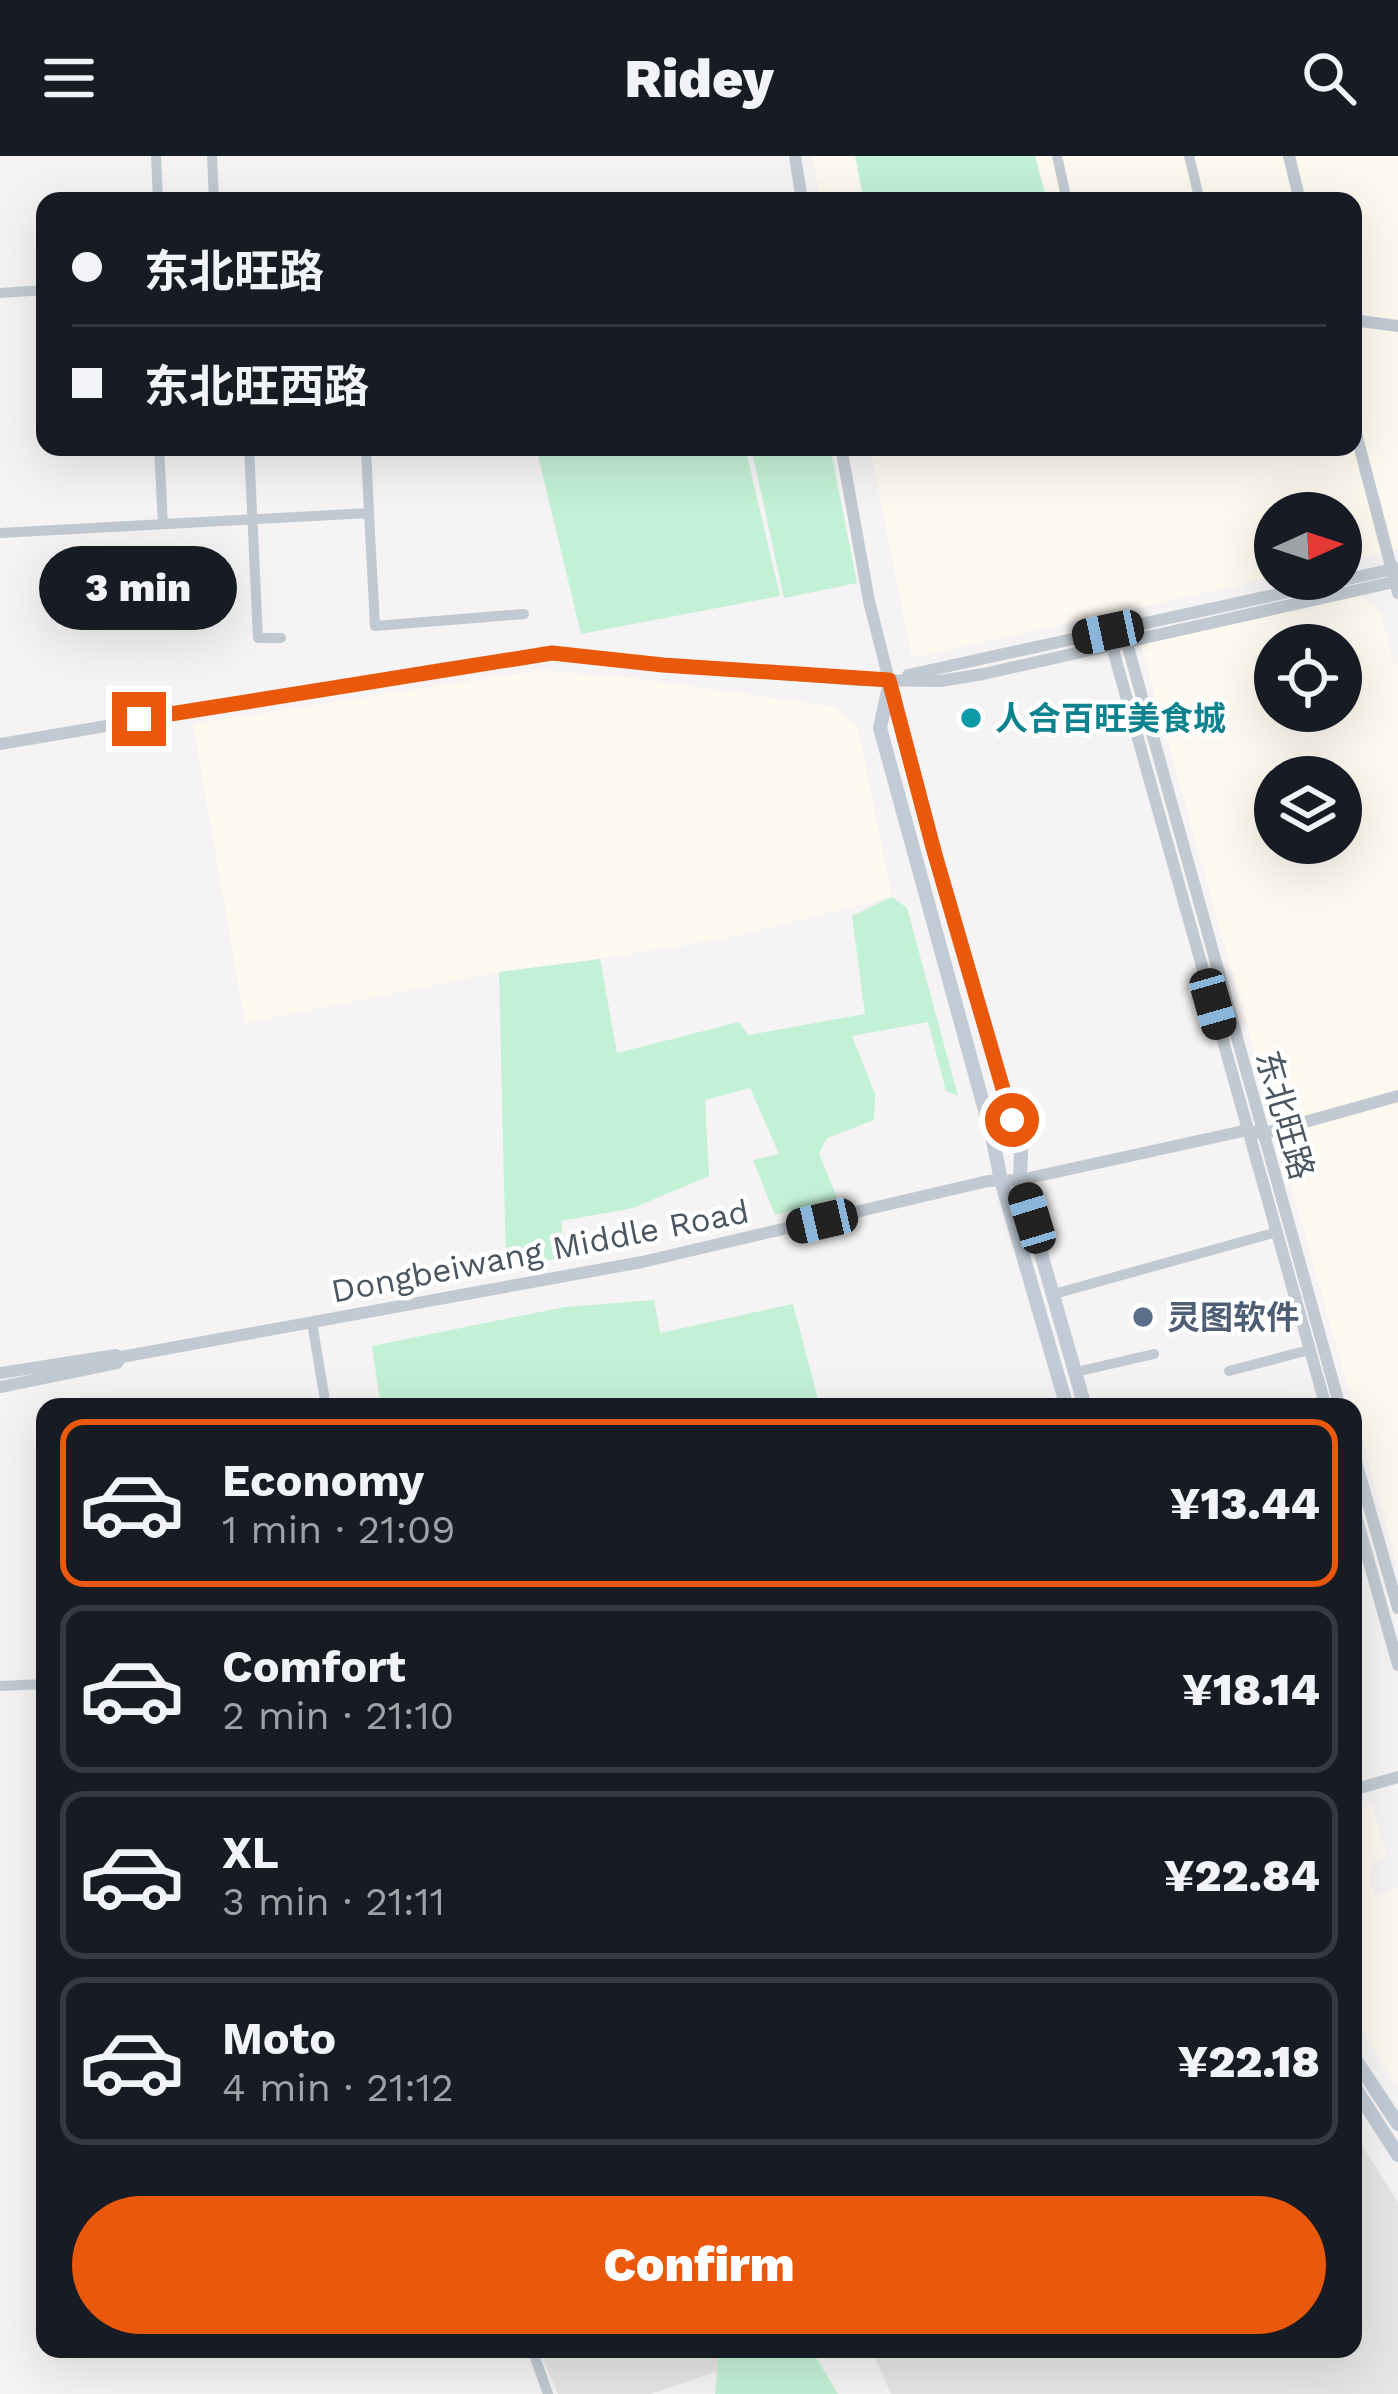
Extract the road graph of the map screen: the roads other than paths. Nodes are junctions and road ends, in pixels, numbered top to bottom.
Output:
1 (156, 156) edge
2 (212, 156) edge
3 (795, 156) edge
4 (1057, 156) edge
5 (1189, 156) edge
6 (1289, 156) edge
7 (158, 192) edge
8 (214, 192) edge
9 (801, 192) edge
10 (1065, 192) edge
11 (1198, 192) edge
12 (1298, 192) edge
13 (36, 290) edge
14 (0, 292) edge
15 (1362, 321) edge
16 (1398, 326) edge
17 (1362, 455) edge
18 (159, 456) edge
19 (249, 456) edge
20 (366, 456) edge
21 (843, 456) edge
22 (369, 513) junction
23 (252, 520) junction
24 (163, 524) junction
25 (0, 533) edge
26 (1396, 579) edge
27 (524, 614) dead end
28 (1117, 637) junction
29 (281, 638) dead end
30 (889, 680) junction
31 (0, 744) edge
32 (1398, 1096) edge
33 (1255, 1132) junction
34 (1001, 1180) junction
35 (1020, 1180) junction
36 (1276, 1232) junction
37 (1054, 1294) junction
38 (312, 1322) junction
39 (1310, 1350) junction
40 (1154, 1354) dead end
41 (122, 1357) junction
42 (1229, 1371) dead end
43 (1076, 1372) junction
44 (0, 1373) edge
45 (0, 1387) edge
46 (325, 1398) edge
47 (1064, 1398) edge
48 (1083, 1398) edge
49 (1323, 1398) edge
50 (1337, 1398) edge
51 (1362, 1482) edge
52 (1362, 1537) edge
53 (1398, 1608) edge
54 (1398, 1665) edge
55 (36, 1684) edge
56 (0, 1686) edge
57 (1398, 1777) edge
58 (1362, 1787) edge
59 (1362, 2070) edge
60 (1362, 2100) edge
61 (1398, 2124) edge
62 (1398, 2156) edge
63 (535, 2358) edge
64 (548, 2394) edge

1 - 7 street
2 - 8 street
3 - 9 street
4 - 10 street
5 - 11 street
6 - 12 street
13 - 14 street
15 - 16 street
17 - 26 street
18 - 24 street
19 - 23 street
20 - 22 street
21 - 30 street
22 - 23 street
22 - 27 street
23 - 24 street
23 - 29 street
24 - 25 street
26 - 28 street
28 - 30 street
28 - 33 street, 东北旺路
30 - 31 street
30 - 34 main road
30 - 35 main road
32 - 33 street, Dongbeiwang Middle Road
33 - 35 street, Dongbeiwang Middle Road
33 - 36 street, 东北旺路
33 - 50 street, 东北旺路
34 - 35 street, Dongbeiwang Middle Road
34 - 38 street, Dongbeiwang Middle Road
34 - 47 main road
35 - 37 main road
36 - 37 street
36 - 39 street, 东北旺路
37 - 43 main road
38 - 41 street, Dongbeiwang Middle Road
38 - 46 street
39 - 42 street
39 - 49 street, 东北旺路
40 - 43 street
41 - 44 street, Dongbeiwang Middle Road
41 - 45 street, Dongbeiwang Middle Road
43 - 48 main road
51 - 53 street
52 - 54 street
55 - 56 street
57 - 58 street
59 - 61 main road
60 - 62 main road
63 - 64 street

